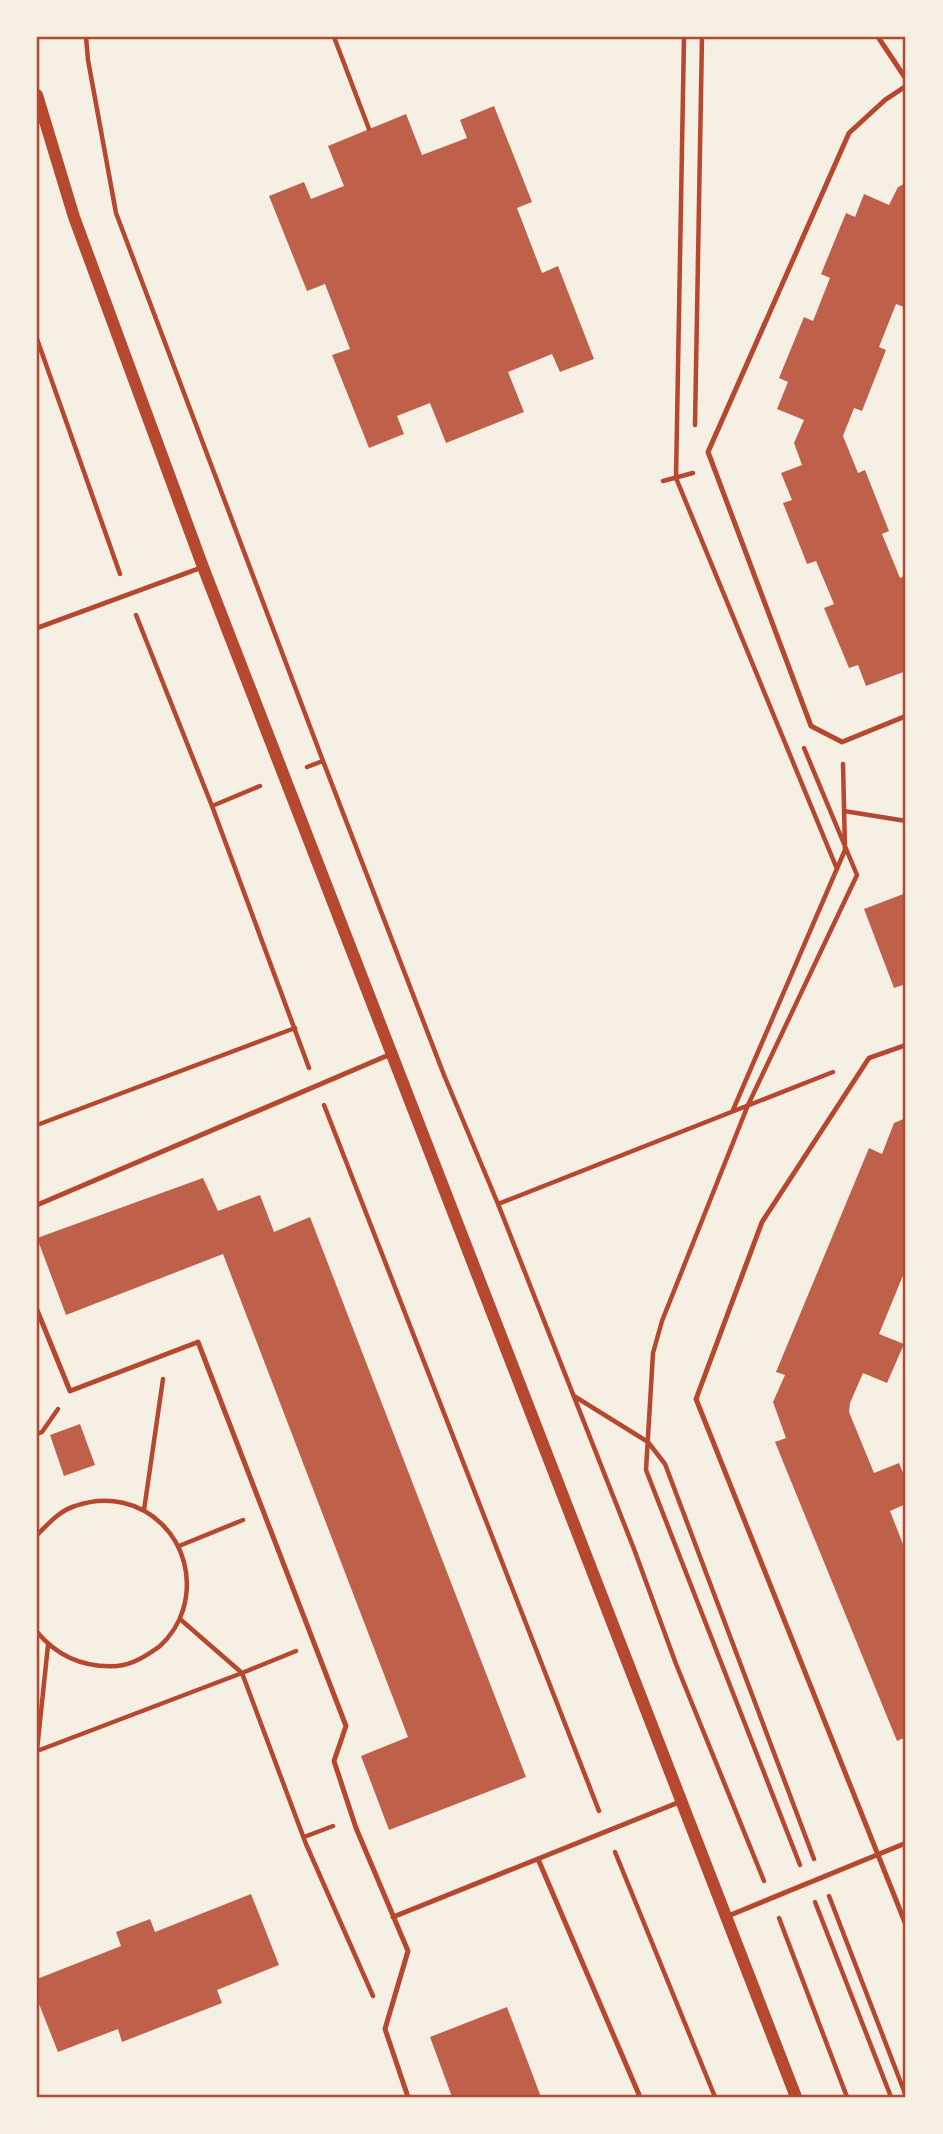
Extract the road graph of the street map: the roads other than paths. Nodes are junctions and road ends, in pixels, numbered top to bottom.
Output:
1 (878, 37) edge
2 (906, 79) edge
3 (906, 86) edge
4 (37, 96) edge
5 (203, 567) junction
6 (37, 628) edge
7 (906, 716) edge
8 (906, 1045) edge
9 (391, 1054) junction
10 (37, 1205) edge
11 (37, 1310) edge
12 (682, 1801) junction
13 (906, 1843) edge
14 (878, 1853) junction
15 (538, 1859) junction
16 (727, 1916) junction
17 (393, 1917) junction
18 (906, 1925) edge
19 (408, 2097) edge
20 (640, 2097) edge
21 (796, 2097) edge

1 - 2 lane
3 - 7 lane
4 - 5 street
5 - 6 lane
5 - 9 street
8 - 14 lane
9 - 10 lane
9 - 12 street
11 - 17 lane
12 - 15 lane
12 - 16 street
13 - 14 lane
14 - 16 lane
14 - 18 lane
15 - 17 lane
15 - 20 lane
16 - 21 street
17 - 19 lane

